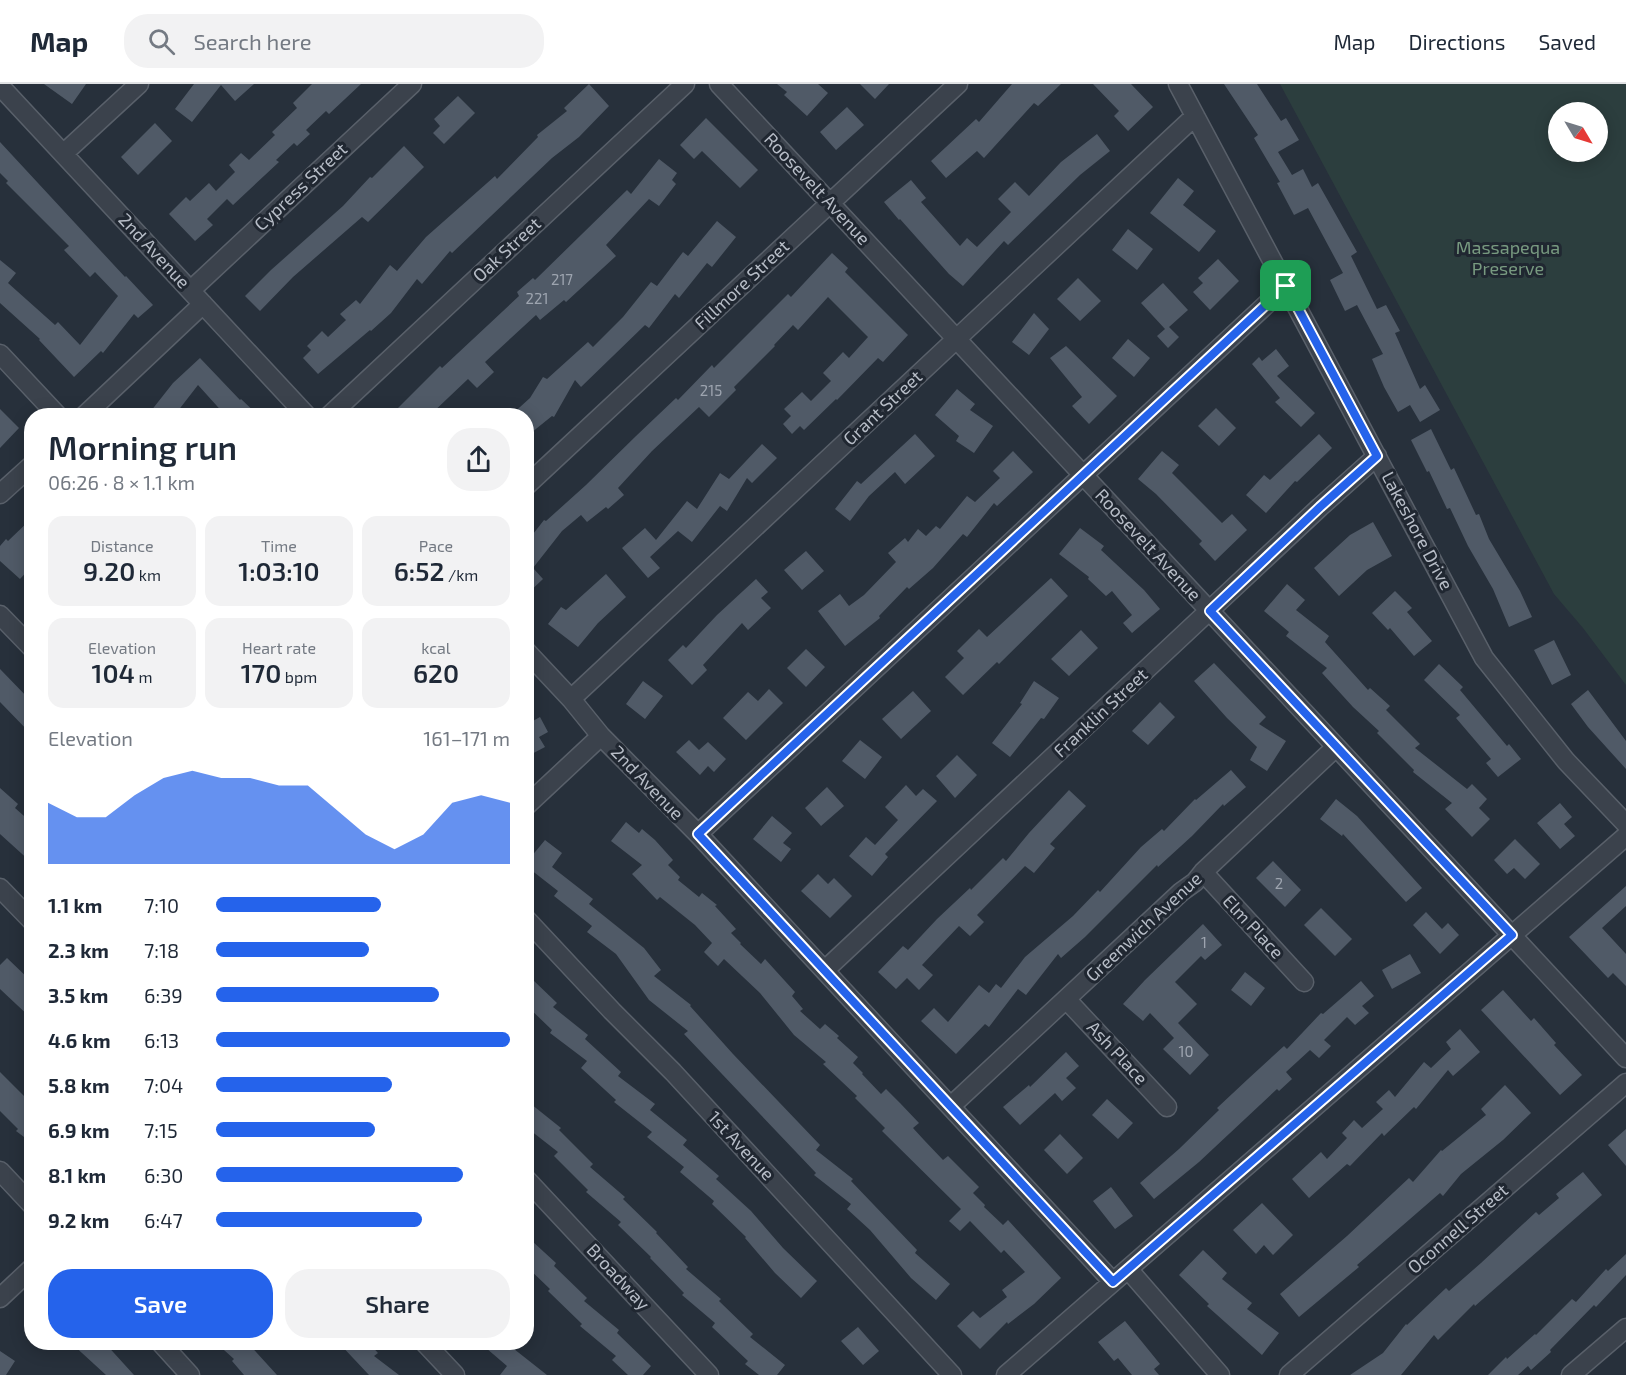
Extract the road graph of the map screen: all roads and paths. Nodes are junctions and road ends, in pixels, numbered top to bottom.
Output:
1 (139, 84) edge
2 (412, 84) edge
3 (685, 84) edge
4 (719, 84) edge
5 (958, 84) edge
6 (1178, 84) edge
7 (0, 87) edge
8 (1195, 116) junction
9 (63, 154) junction
10 (830, 203) junction
11 (1286, 286) junction
12 (191, 290) junction
13 (203, 304) junction
14 (957, 339) junction
15 (0, 354) edge
16 (51, 408) edge
17 (92, 408) edge
18 (300, 408) edge
19 (337, 408) edge
20 (1377, 456) junction
21 (24, 472) edge
22 (1083, 475) junction
23 (534, 479) edge
24 (0, 494) edge
25 (1210, 611) junction
26 (0, 615) edge
27 (24, 640) edge
28 (534, 660) edge
29 (571, 699) junction
30 (602, 736) junction
31 (1336, 747) junction
32 (534, 799) edge
33 (1626, 824) edge
34 (698, 834) junction
35 (1626, 836) edge
36 (1203, 872) junction
37 (0, 888) edge
38 (24, 913) edge
39 (534, 928) edge
40 (1512, 935) junction
41 (825, 970) junction
42 (1304, 982) dead end
43 (1066, 999) junction
44 (1626, 1058) edge
45 (1626, 1083) edge
46 (951, 1106) junction
47 (1167, 1107) dead end
48 (0, 1171) edge
49 (534, 1188) edge
50 (24, 1196) edge
51 (1128, 1269) junction
52 (24, 1276) edge
53 (1113, 1282) junction
54 (0, 1298) edge
55 (1626, 1328) edge
56 (167, 1350) edge
57 (432, 1350) edge
58 (190, 1375) edge
59 (455, 1375) edge
60 (709, 1375) edge
61 (952, 1375) edge
62 (1006, 1375) edge
63 (1220, 1375) edge
64 (1289, 1375) edge
65 (1571, 1375) edge

1 - 9 street
2 - 12 street, Cypress Street
3 - 19 street, Oak Street
4 - 10 street, Roosevelt Avenue
5 - 10 street, Fillmore Street
6 - 8 street, Lakeshore Drive
7 - 9 street, 2nd Avenue
8 - 11 street, Lakeshore Drive
8 - 14 street, Grant Street
9 - 12 street, 2nd Avenue
10 - 14 street, Roosevelt Avenue
10 - 23 street, Fillmore Street
11 - 20 street, Lakeshore Drive
11 - 22 street
12 - 13 street, 2nd Avenue
13 - 17 street
13 - 18 street, 2nd Avenue
14 - 22 street, Roosevelt Avenue
14 - 29 street, Grant Street
15 - 16 street
20 - 25 street, Franklin Street
20 - 33 street, Lakeshore Drive
21 - 24 street
22 - 25 street, Roosevelt Avenue
22 - 34 street
25 - 31 street, Roosevelt Avenue
25 - 41 street, Franklin Street
26 - 27 street
28 - 29 street, 2nd Avenue
29 - 30 street, 2nd Avenue
30 - 32 street
30 - 34 street, 2nd Avenue
31 - 36 street, Greenwich Avenue
31 - 40 street, Roosevelt Avenue
34 - 41 street, 2nd Avenue
35 - 40 street
36 - 42 street, Elm Place
36 - 43 street, Greenwich Avenue
37 - 38 street
39 - 61 street, 1st Avenue
40 - 44 street, Roosevelt Avenue
40 - 51 street
41 - 46 street, 2nd Avenue
43 - 46 street, Greenwich Avenue
43 - 47 street, Ash Place
45 - 64 street, Oconnell Street
46 - 53 street, 2nd Avenue
48 - 50 street
49 - 60 street, Broadway
51 - 53 street
51 - 63 street
52 - 54 street
53 - 62 street
55 - 65 street
56 - 58 street
57 - 59 street

